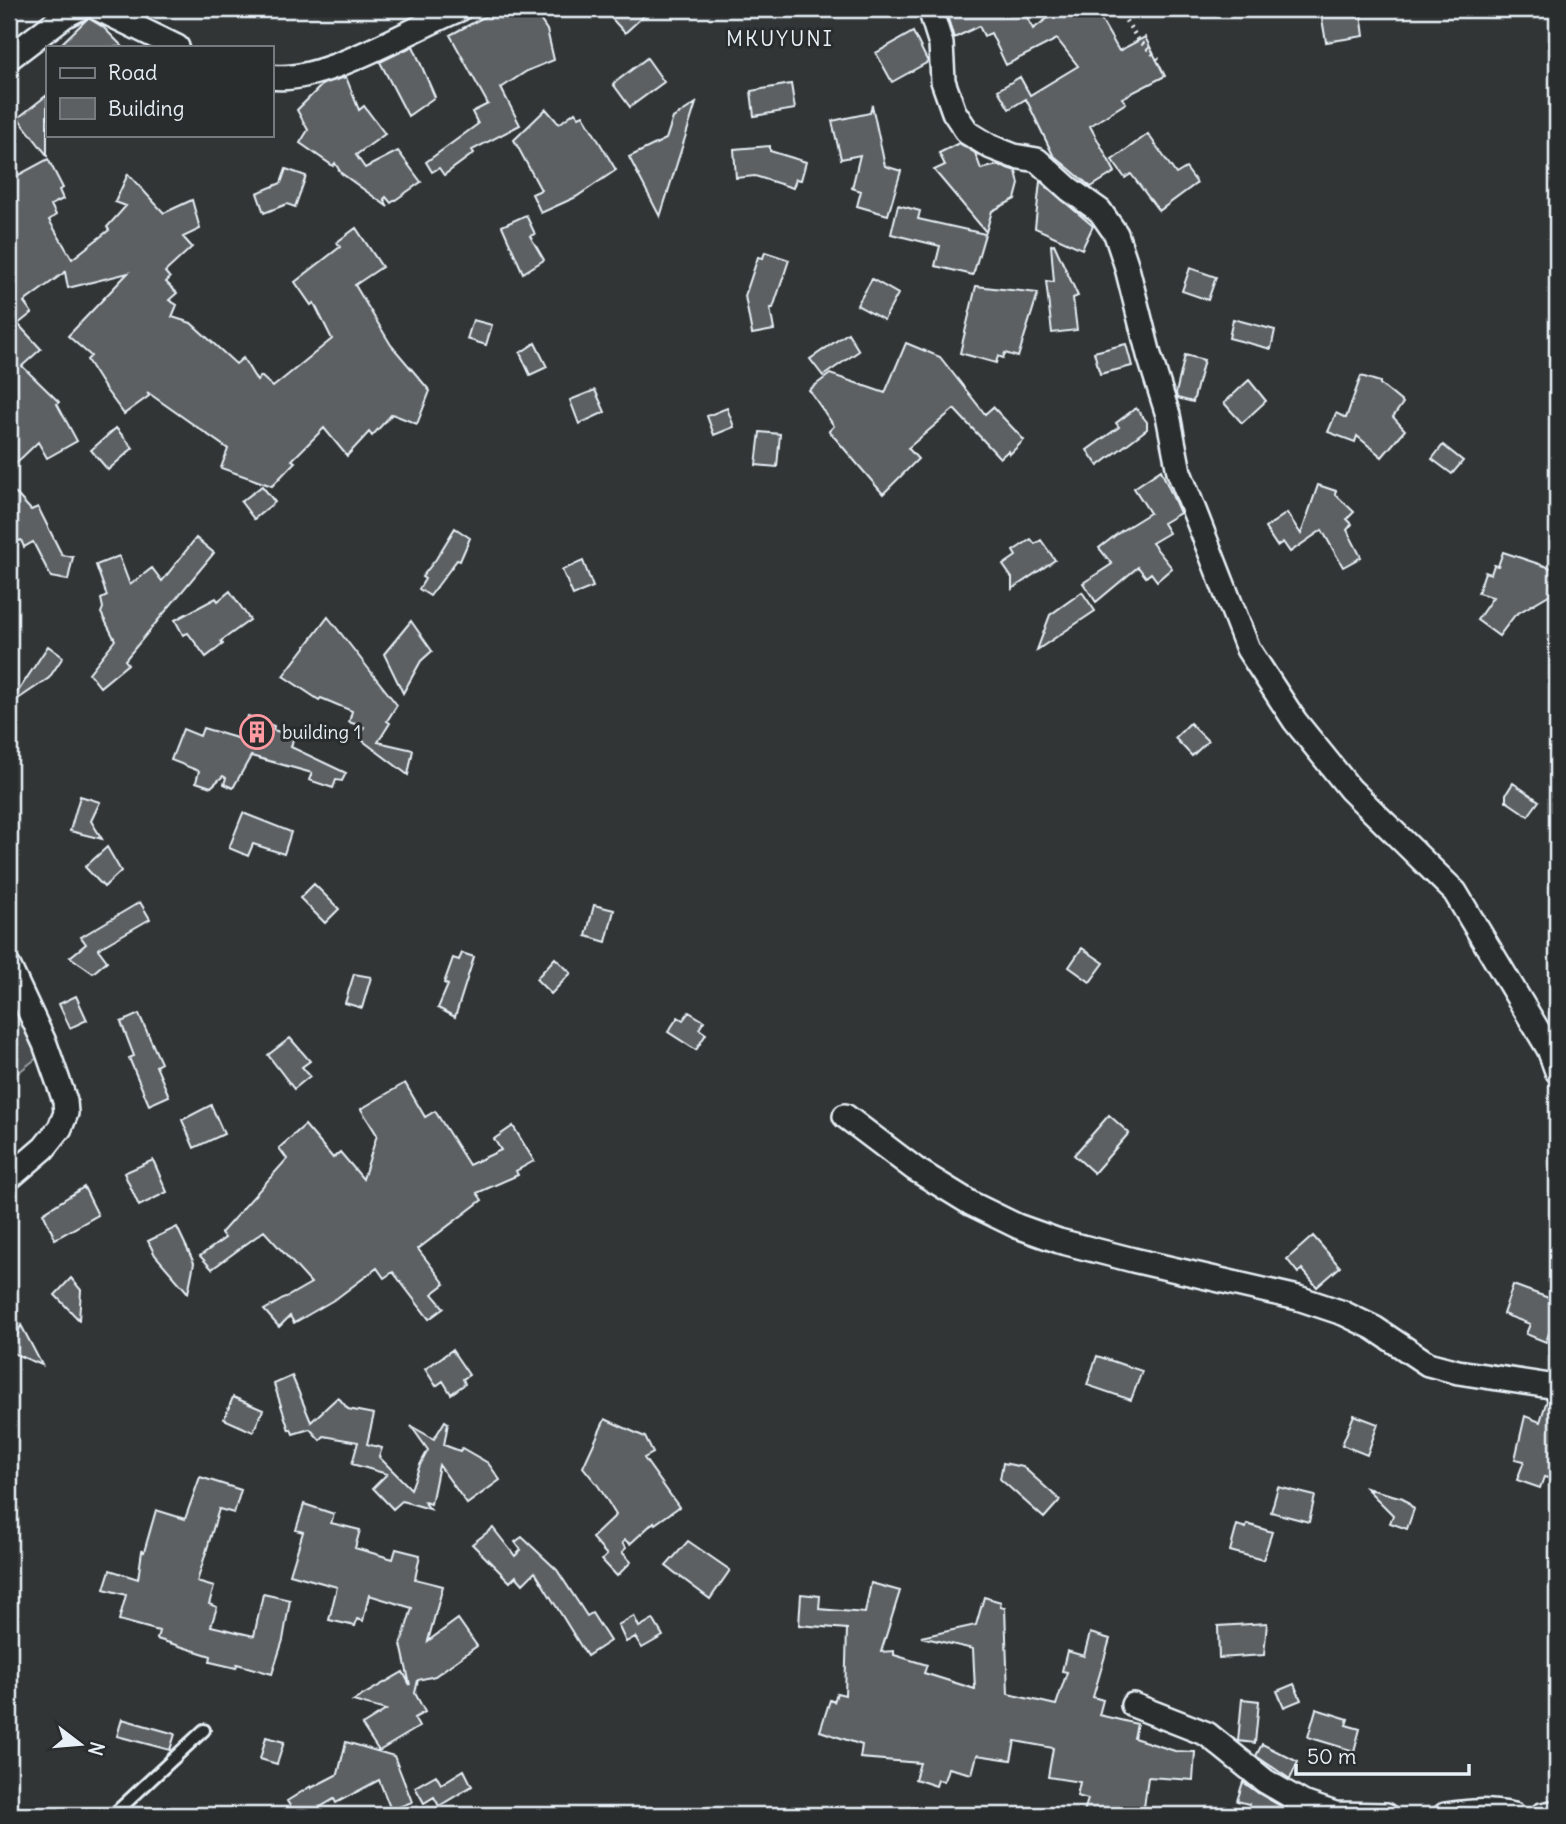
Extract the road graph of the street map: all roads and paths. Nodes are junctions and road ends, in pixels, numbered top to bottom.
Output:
1 (78, 9) edge
2 (99, 9) edge
3 (460, 9) edge
4 (930, 9) edge
5 (1118, 9) edge
6 (175, 46) edge
7 (9, 58) edge
8 (1159, 60) dead end
9 (273, 77) edge
10 (9, 967) edge
11 (1557, 1071) edge
12 (845, 1116) dead end
13 (9, 1178) edge
14 (1557, 1387) edge
15 (1133, 1705) dead end
16 (204, 1730) dead end
17 (1557, 1812) edge
18 (113, 1815) edge
19 (1386, 1815) edge
20 (1445, 1815) edge
21 (1514, 1815) edge
22 (1542, 1815) edge

1 - 7 street
2 - 6 street
3 - 9 street
4 - 11 street
5 - 8 path
10 - 13 street
12 - 14 street
15 - 19 street
16 - 18 lane
17 - 22 street
20 - 21 street

